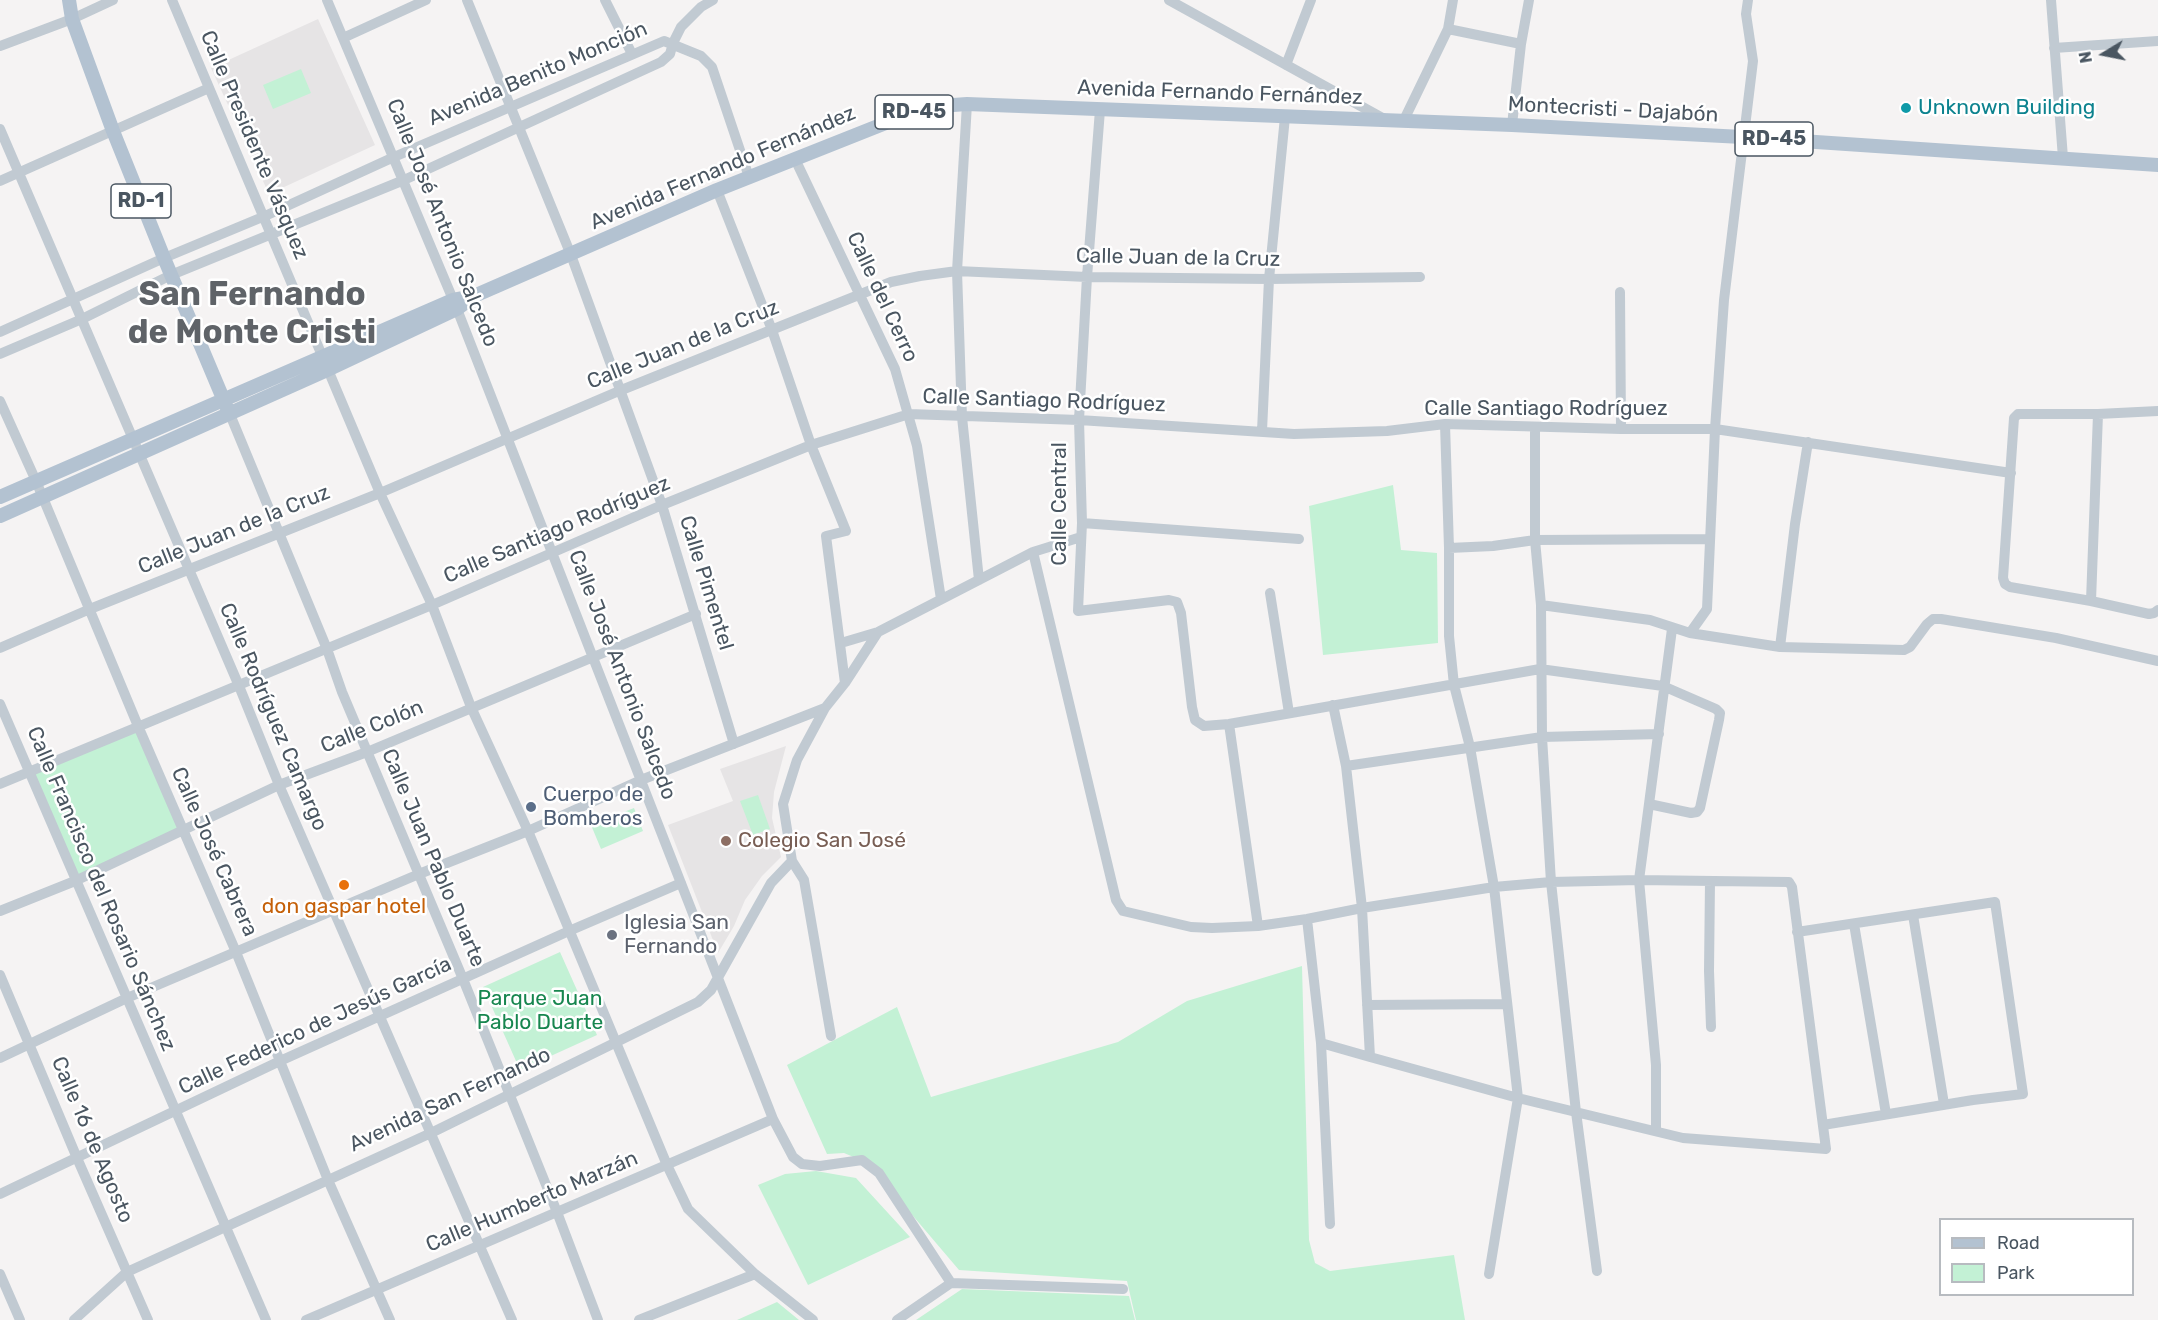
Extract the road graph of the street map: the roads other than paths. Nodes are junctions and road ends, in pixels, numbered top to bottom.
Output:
1 (69, 0) edge
2 (113, 0) edge
3 (172, 0) edge
4 (327, 0) edge
5 (426, 0) edge
6 (467, 0) edge
7 (605, 0) edge
8 (712, 0) edge
9 (1169, 0) edge
10 (1311, 0) edge
11 (1453, 0) edge
12 (1529, 0) edge
13 (1748, 0) edge
14 (2052, 0) edge
15 (72, 19) junction
16 (1448, 29) junction
17 (343, 38) junction
18 (2158, 41) edge
19 (673, 43) junction
20 (1521, 44) junction
21 (0, 46) edge
22 (2054, 48) junction
23 (632, 54) junction
24 (1286, 65) junction
25 (209, 88) junction
26 (967, 104) junction
27 (511, 108) junction
28 (1100, 110) junction
29 (1285, 117) junction
30 (1396, 121) junction
31 (1512, 125) junction
32 (519, 126) junction
33 (0, 129) edge
34 (113, 131) junction
35 (1743, 137) junction
36 (394, 157) junction
37 (2062, 158) junction
38 (795, 159) junction
39 (2158, 165) edge
40 (20, 173) junction
41 (749, 177) junction
42 (404, 180) junction
43 (0, 181) edge
44 (717, 190) junction
45 (265, 216) junction
46 (272, 235) junction
47 (571, 255) junction
48 (164, 258) junction
49 (957, 271) junction
50 (171, 275) junction
51 (1087, 277) junction
52 (1420, 277) dead end
53 (1269, 279) junction
54 (1620, 292) dead end
55 (860, 294) junction
56 (73, 300) junction
57 (455, 304) junction
58 (82, 319) junction
59 (772, 330) junction
60 (0, 332) edge
61 (0, 354) edge
62 (322, 356) junction
63 (327, 370) junction
64 (619, 391) junction
65 (0, 401) edge
66 (226, 406) junction
67 (2158, 411) edge
68 (909, 414) junction
69 (2098, 414) junction
70 (962, 417) junction
71 (1079, 420) junction
72 (1445, 424) junction
73 (1535, 427) junction
74 (1621, 429) junction
75 (1714, 429) junction
76 (1262, 431) junction
77 (132, 439) junction
78 (508, 439) junction
79 (1809, 442) junction
80 (811, 445) junction
81 (138, 453) junction
82 (2011, 473) junction
83 (36, 481) junction
84 (380, 493) junction
85 (0, 497) edge
86 (43, 497) junction
87 (662, 505) junction
88 (0, 516) edge
89 (1082, 523) junction
90 (278, 534) junction
91 (1081, 537) junction
92 (1299, 538) dead end
93 (1710, 539) junction
94 (1535, 540) junction
95 (1449, 548) junction
96 (553, 551) junction
97 (1033, 552) junction
98 (189, 569) junction
99 (979, 580) junction
100 (1270, 593) dead end
101 (941, 599) junction
102 (2091, 601) junction
103 (1540, 605) junction
104 (432, 606) junction
105 (90, 609) junction
106 (2158, 610) edge
107 (696, 614) junction
108 (1672, 629) junction
109 (878, 632) junction
110 (1690, 633) junction
111 (841, 643) junction
112 (1780, 647) junction
113 (0, 648) edge
114 (327, 649) junction
115 (842, 655) junction
116 (593, 657) junction
117 (2158, 661) edge
118 (858, 662) junction
119 (1540, 669) junction
120 (845, 683) junction
121 (239, 686) junction
122 (1454, 686) junction
123 (1664, 686) junction
124 (0, 704) edge
125 (1333, 705) junction
126 (471, 707) junction
127 (825, 708) junction
128 (1289, 713) junction
129 (1229, 724) junction
130 (138, 726) junction
131 (1659, 734) junction
132 (1542, 737) junction
133 (734, 744) junction
134 (1470, 747) junction
135 (367, 752) junction
136 (1346, 766) junction
137 (29, 772) junction
138 (641, 780) junction
139 (0, 784) edge
140 (279, 785) junction
141 (1649, 804) junction
142 (182, 829) junction
143 (528, 831) junction
144 (792, 861) junction
145 (419, 874) junction
146 (75, 880) junction
147 (1639, 880) junction
148 (1710, 881) junction
149 (1551, 882) junction
150 (681, 883) junction
151 (1494, 887) junction
152 (1362, 908) junction
153 (333, 910) junction
154 (0, 911) edge
155 (1913, 915) junction
156 (1306, 919) junction
157 (1854, 924) junction
158 (1258, 926) junction
159 (569, 931) junction
160 (1797, 932) junction
161 (236, 952) junction
162 (0, 975) edge
163 (717, 977) junction
164 (463, 979) junction
165 (127, 998) junction
166 (1508, 1004) junction
167 (1367, 1005) junction
168 (380, 1017) junction
169 (1711, 1027) dead end
170 (831, 1036) dead end
171 (616, 1042) junction
172 (30, 1044) junction
173 (1321, 1044) junction
174 (1370, 1057) junction
175 (0, 1058) edge
176 (280, 1061) junction
177 (509, 1095) junction
178 (1518, 1098) junction
179 (1944, 1104) junction
180 (175, 1112) junction
181 (1576, 1112) junction
182 (1886, 1114) junction
183 (773, 1119) junction
184 (1823, 1125) junction
185 (1656, 1131) junction
186 (431, 1133) junction
187 (77, 1158) junction
188 (667, 1165) junction
189 (328, 1180) junction
190 (0, 1194) edge
191 (557, 1212) junction
192 (1330, 1224) dead end
193 (225, 1227) junction
194 (479, 1247) junction
195 (127, 1272) junction
196 (1596, 1272) dead end
197 (0, 1274) edge
198 (755, 1274) junction
199 (1489, 1274) dead end
200 (951, 1283) junction
201 (1123, 1289) dead end
202 (378, 1290) junction
203 (20, 1320) edge
204 (74, 1320) edge
205 (148, 1320) edge
206 (266, 1320) edge
207 (306, 1320) edge
208 (390, 1320) edge
209 (512, 1320) edge
210 (598, 1320) edge
211 (639, 1320) edge
212 (813, 1320) edge
213 (897, 1320) edge

1 - 15 main road, RD-1
2 - 15 street
3 - 25 street, Calle Presidente Vásquez
4 - 17 street, Calle José Antonio Salcedo
5 - 17 street
6 - 27 street, Calle Pimentel
7 - 23 street
8 - 19 street
9 - 24 street
10 - 24 street
11 - 16 street
12 - 20 street
13 - 35 street
14 - 22 street
15 - 21 street
15 - 34 main road, RD-1
16 - 20 street
16 - 30 street
17 - 36 street, Calle José Antonio Salcedo
18 - 22 street
19 - 23 street, Avenida Benito Monción
19 - 32 street, Avenida Benito Monción
19 - 41 street
20 - 31 street
22 - 37 street
23 - 27 street, Avenida Benito Monción
24 - 30 street
25 - 34 street
25 - 45 street, Calle Presidente Vásquez
26 - 28 main road, Avenida Fernando Fernández / RD-45
26 - 38 main road, Avenida Fernando Fernández / RD-45
26 - 49 street
27 - 32 street, Calle Pimentel
27 - 36 street, Avenida Benito Monción
28 - 29 main road, Avenida Fernando Fernández / RD-45
28 - 51 street, Calle Central
29 - 30 main road, Avenida Fernando Fernández / RD-45
29 - 53 street
30 - 31 main road, Montecristi - Dajabón / RD-45
31 - 35 main road, Montecristi - Dajabón / RD-45
32 - 42 street, Avenida Benito Monción
32 - 47 street, Calle Pimentel
33 - 40 street, Calle Rodríguez Camargo
34 - 40 street
34 - 48 main road, RD-1
35 - 37 main road, Montecristi - Dajabón / RD-45
35 - 75 street
36 - 42 street, Calle José Antonio Salcedo
36 - 45 street, Avenida Benito Monción
37 - 39 main road, Montecristi - Dajabón / RD-45
38 - 41 main road, Avenida Fernando Fernández / RD-45
38 - 55 street, Calle del Cerro
40 - 43 street
40 - 56 street, Calle Rodríguez Camargo
41 - 44 main road, Avenida Fernando Fernández / RD-45
42 - 46 street, Avenida Benito Monción
42 - 57 street, Calle José Antonio Salcedo
44 - 47 main road, Avenida Fernando Fernández / RD-45
44 - 59 street
45 - 46 street, Calle Presidente Vásquez
45 - 48 street, Avenida Benito Monción
46 - 50 street, Avenida Benito Monción
46 - 62 street, Calle Presidente Vásquez
47 - 57 main road, Avenida Fernando Fernández / RD-45
47 - 64 street, Calle Pimentel
48 - 50 main road, RD-1
48 - 56 street, Avenida Benito Monción
49 - 51 street, Calle Juan de la Cruz
49 - 55 street, Calle Juan de la Cruz
49 - 70 street
50 - 58 street, Avenida Benito Monción
50 - 66 main road, RD-1
51 - 53 street, Calle Juan de la Cruz
51 - 71 street, Calle Central
52 - 53 street, Calle Juan de la Cruz
53 - 76 street
54 - 74 street
55 - 59 street, Calle Juan de la Cruz
55 - 68 street, Calle del Cerro
56 - 58 street, Calle Rodríguez Camargo
56 - 60 street, Avenida Benito Monción
57 - 62 main road, Avenida Fernando Fernández / RD-45
57 - 63 main road, Avenida Fernando Fernández / RD-45
57 - 78 street, Calle José Antonio Salcedo
58 - 61 street, Avenida Benito Monción
58 - 77 street, Calle Rodríguez Camargo
59 - 64 street, Calle Juan de la Cruz
59 - 80 street
62 - 63 street, Calle Presidente Vásquez
62 - 66 main road, Avenida Fernando Fernández / RD-45
63 - 66 main road, Avenida Fernando Fernández / RD-45
63 - 84 street, Calle Presidente Vásquez
64 - 78 street, Calle Juan de la Cruz
64 - 87 street, Calle Pimentel
65 - 83 street, Calle José Cabrera
66 - 77 main road, Avenida Fernando Fernández / RD-45
66 - 81 main road, Avenida Fernando Fernández / RD-45
66 - 90 street, Calle Juan Pablo Duarte / RD-1
67 - 69 street
68 - 70 street, Calle Santiago Rodríguez
68 - 80 street, Calle Santiago Rodríguez
68 - 101 street, Calle del Cerro
69 - 82 street
69 - 102 street
70 - 71 street, Calle Santiago Rodríguez
70 - 99 street
71 - 76 street, Calle Santiago Rodríguez
71 - 89 street, Calle Central
72 - 73 street, Calle Santiago Rodríguez
72 - 76 street, Calle Santiago Rodríguez
72 - 95 street
73 - 74 street, Calle Santiago Rodríguez
73 - 94 street
74 - 75 street, Calle Santiago Rodríguez
75 - 79 street, Calle Santiago Rodríguez
75 - 93 street
77 - 81 street, Calle Rodríguez Camargo
77 - 83 main road, Avenida Fernando Fernández / RD-45
78 - 84 street, Calle Juan de la Cruz
78 - 96 street, Calle José Antonio Salcedo
79 - 82 street, Calle Santiago Rodríguez
79 - 112 street
80 - 87 street, Calle Santiago Rodríguez
80 - 111 street
81 - 86 main road, Avenida Fernando Fernández / RD-45
81 - 98 street, Calle Rodríguez Camargo
82 - 102 street
83 - 85 main road, Avenida Fernando Fernández / RD-45
83 - 86 street, Calle José Cabrera
84 - 90 street, Calle Juan de la Cruz
84 - 104 street, Calle Presidente Vásquez
86 - 88 main road, Avenida Fernando Fernández / RD-45
86 - 105 street, Calle José Cabrera
87 - 96 street, Calle Santiago Rodríguez
87 - 107 street, Calle Pimentel
89 - 91 street, Calle Central
89 - 92 street
90 - 98 street, Calle Juan de la Cruz
90 - 114 street, Calle Juan Pablo Duarte / RD-1
91 - 97 street
91 - 129 street, Calle Central
93 - 94 street
93 - 110 street
94 - 95 street
94 - 103 street
95 - 122 street
96 - 104 street, Calle Santiago Rodríguez
96 - 116 street, Calle José Antonio Salcedo
97 - 99 street
97 - 158 street
98 - 105 street, Calle Juan de la Cruz
98 - 121 street, Calle Rodríguez Camargo
99 - 101 street
100 - 128 street
101 - 109 street
102 - 106 street
103 - 108 street
103 - 119 street
104 - 114 street, Calle Santiago Rodríguez
104 - 126 street, Calle Presidente Vásquez
105 - 113 street, Calle Juan de la Cruz
105 - 130 street, Calle José Cabrera
107 - 116 street, Calle Colón
107 - 133 street, Calle Pimentel
108 - 110 street
108 - 123 street
109 - 111 street
109 - 118 street
110 - 112 street
111 - 115 street
112 - 117 street
114 - 121 street, Calle Santiago Rodríguez
114 - 135 street, Calle Juan Pablo Duarte / RD-1
115 - 118 street
115 - 120 street
116 - 126 street, Calle Colón
116 - 138 street, Calle José Antonio Salcedo
118 - 120 street
119 - 122 street
119 - 123 street
119 - 132 street
120 - 127 street
121 - 130 street, Calle Santiago Rodríguez
121 - 140 street, Calle Rodríguez Camargo
122 - 125 street
122 - 134 street
123 - 131 street
123 - 141 street
124 - 137 street, Calle Francisco del Rosario Sánchez
125 - 128 street
125 - 136 street
126 - 135 street, Calle Colón
126 - 143 street, Calle Presidente Vásquez
127 - 133 street
127 - 144 street
128 - 129 street
129 - 158 street
130 - 137 street, Calle Santiago Rodríguez
130 - 142 street, Calle José Cabrera
131 - 132 street
131 - 141 street
132 - 134 street
132 - 149 street
133 - 138 street
134 - 136 street
134 - 151 street
135 - 140 street, Calle Colón
135 - 145 street, Calle Juan Pablo Duarte / RD-1
136 - 152 street
137 - 139 street, Calle Santiago Rodríguez
137 - 146 street, Calle Francisco del Rosario Sánchez
138 - 143 street
138 - 150 street, Calle José Antonio Salcedo
140 - 142 street, Calle Colón
140 - 153 street, Calle Rodríguez Camargo
141 - 147 street
142 - 146 street, Calle Colón
142 - 161 street, Calle José Cabrera
143 - 145 street
143 - 159 street, Calle Presidente Vásquez
144 - 163 street, Avenida San Fernando
144 - 170 street
145 - 153 street
145 - 164 street, Calle Juan Pablo Duarte / RD-1
146 - 154 street, Calle Colón
146 - 165 street, Calle Francisco del Rosario Sánchez
147 - 148 street
147 - 149 street
147 - 185 street
148 - 160 street
148 - 169 street
149 - 151 street
149 - 181 street
150 - 159 street, Calle Federico de Jesús García
150 - 163 street, Calle José Antonio Salcedo
151 - 152 street
151 - 166 street
152 - 156 street
152 - 167 street
153 - 161 street
153 - 168 street, Calle Rodríguez Camargo
155 - 157 street
155 - 179 street
155 - 179 street
156 - 158 street
156 - 173 street
157 - 160 street
157 - 182 street
159 - 164 street, Calle Federico de Jesús García
159 - 171 street, Calle Presidente Vásquez
160 - 184 street
161 - 165 street
161 - 176 street, Calle José Cabrera
162 - 172 street, Calle 16 de Agosto
163 - 171 street, Avenida San Fernando
163 - 183 street, Calle José Antonio Salcedo
164 - 168 street, Calle Federico de Jesús García
164 - 177 street, Calle Juan Pablo Duarte / RD-1
165 - 172 street
165 - 180 street, Calle Francisco del Rosario Sánchez
166 - 167 street
166 - 178 street
167 - 174 street
168 - 176 street, Calle Federico de Jesús García
168 - 186 street, Calle Rodríguez Camargo
171 - 177 street, Avenida San Fernando
171 - 188 street, Calle Presidente Vásquez
172 - 175 street
172 - 187 street, Calle 16 de Agosto
173 - 174 street
173 - 192 street
174 - 178 street
176 - 180 street, Calle Federico de Jesús García
176 - 189 street, Calle José Cabrera
177 - 186 street, Avenida San Fernando
177 - 191 street, Calle Juan Pablo Duarte
178 - 181 street
178 - 199 street
179 - 182 street
180 - 187 street, Calle Federico de Jesús García
180 - 193 street, Calle Francisco del Rosario Sánchez
181 - 185 street
181 - 196 street
182 - 184 street
183 - 188 street, Calle Humberto Marzán
183 - 200 street, Calle José Antonio Salcedo
184 - 185 street
186 - 189 street, Avenida San Fernando
186 - 194 street, Calle Rodríguez Camargo
187 - 190 street, Calle Federico de Jesús García
187 - 195 street, Calle 16 de Agosto
188 - 191 street, Calle Humberto Marzán
188 - 198 street, Calle Presidente Vásquez
189 - 193 street, Avenida San Fernando
189 - 202 street, Calle José Cabrera
191 - 194 street, Calle Humberto Marzán
191 - 210 street, Calle Juan Pablo Duarte
193 - 195 street, Avenida San Fernando
193 - 206 street, Calle Francisco del Rosario Sánchez
194 - 202 street, Calle Humberto Marzán
194 - 209 street, Calle Rodríguez Camargo
195 - 204 street, Avenida San Fernando
195 - 205 street, Calle 16 de Agosto
197 - 203 street
198 - 211 street
198 - 212 street, Calle Presidente Vásquez
200 - 201 street
200 - 213 street
202 - 207 street, Calle Humberto Marzán
202 - 208 street, Calle José Cabrera

